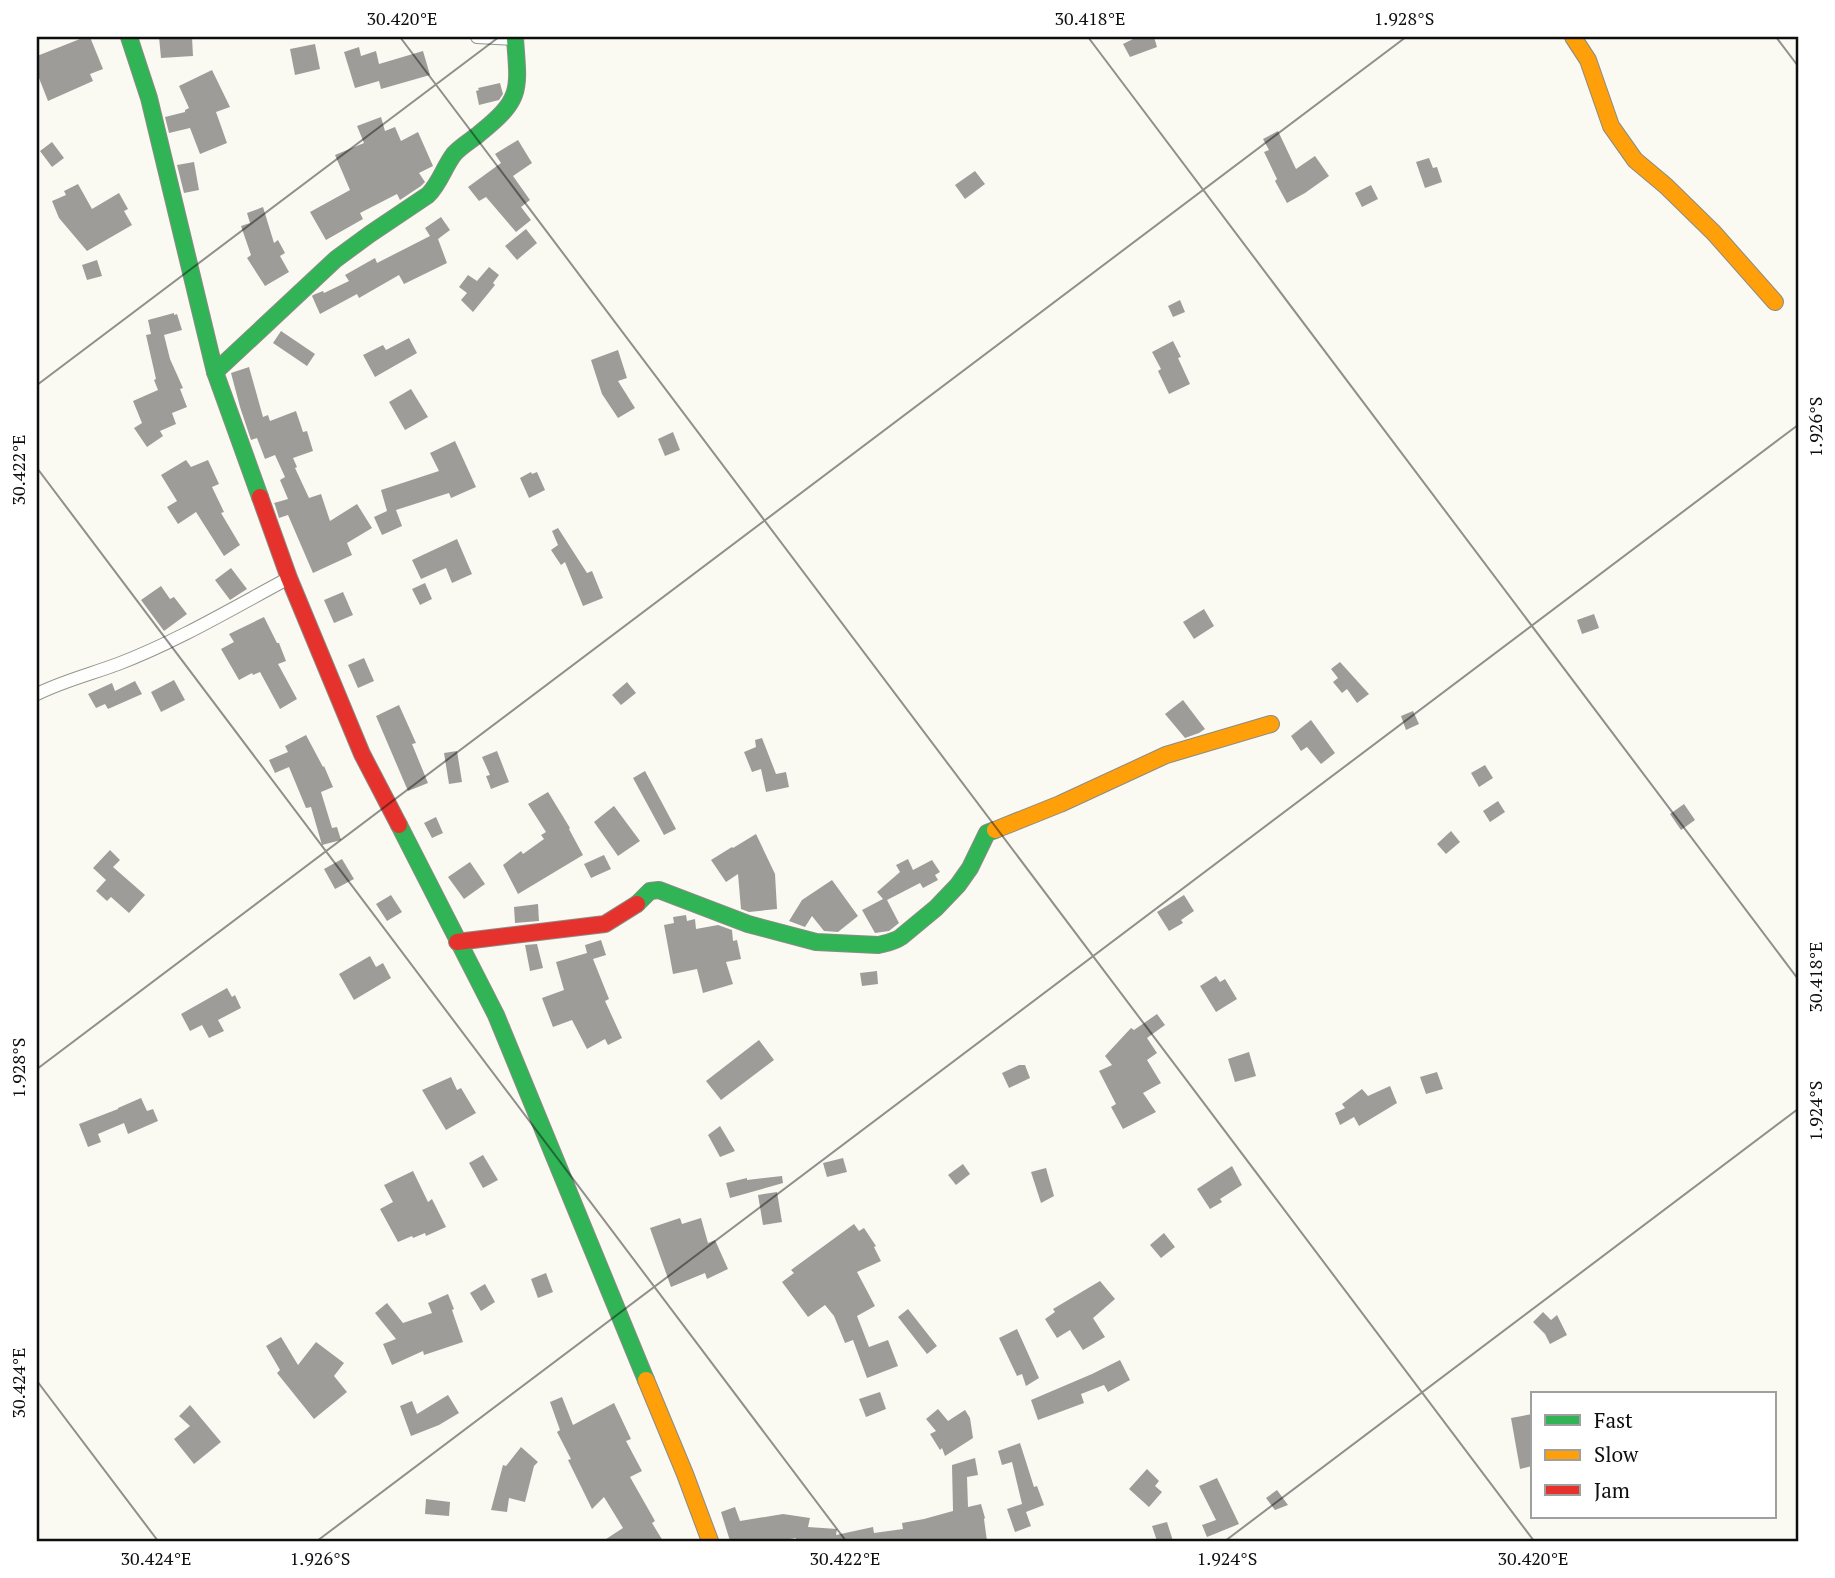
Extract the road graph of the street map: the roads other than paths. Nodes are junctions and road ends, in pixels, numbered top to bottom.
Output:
1 (129, 37) edge
2 (477, 37) edge
3 (1573, 37) edge
4 (516, 38) edge
5 (1775, 302) dead end
6 (215, 372) junction
7 (289, 578) junction
8 (37, 694) edge
9 (1271, 724) dead end
10 (457, 942) junction
11 (710, 1541) edge

1 - 6 street
2 - 4 street
3 - 5 street
4 - 6 street
6 - 7 street
7 - 8 street
7 - 10 street
9 - 10 street
10 - 11 street

